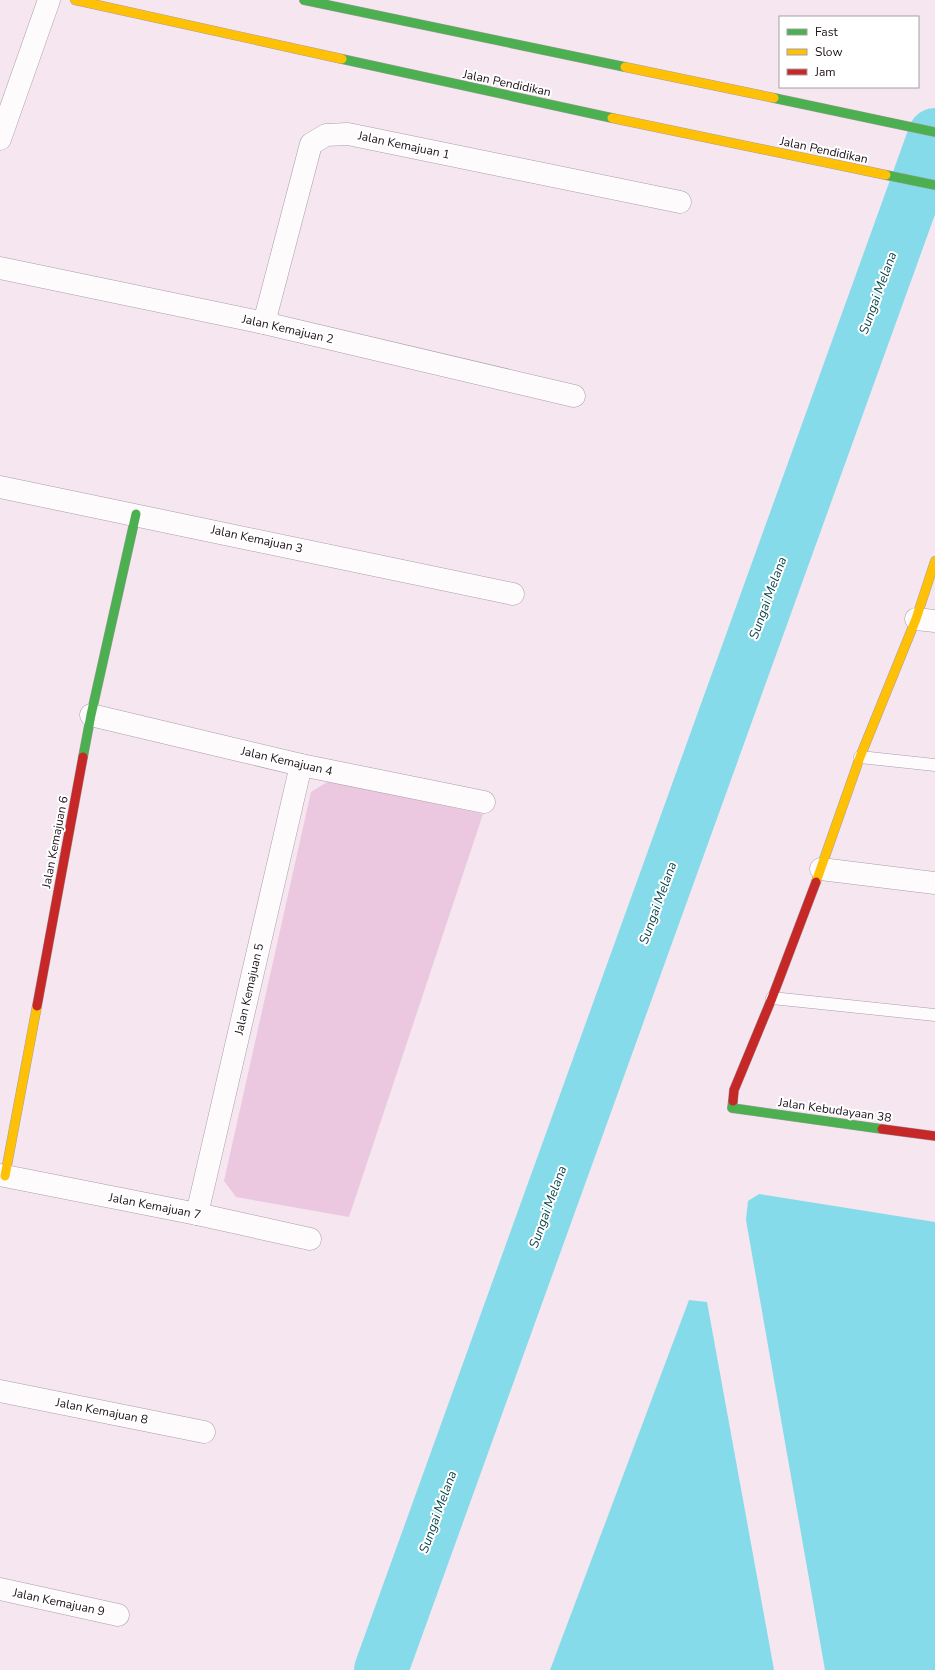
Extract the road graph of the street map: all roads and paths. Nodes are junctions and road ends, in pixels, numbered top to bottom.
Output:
1 (49, 0) edge
2 (75, 0) edge
3 (304, 0) edge
4 (326, 2) edge
5 (935, 132) edge
6 (0, 139) edge
7 (935, 186) edge
8 (680, 202) dead end
9 (0, 268) edge
10 (264, 323) junction
11 (574, 396) dead end
12 (0, 487) edge
13 (136, 514) junction
14 (935, 561) edge
15 (513, 594) dead end
16 (926, 620) edge
17 (92, 715) junction
18 (860, 757) junction
19 (301, 765) junction
20 (935, 765) edge
21 (484, 802) dead end
22 (820, 869) junction
23 (935, 884) edge
24 (772, 998) junction
25 (935, 1015) edge
26 (935, 1136) edge
27 (3, 1176) edge
28 (197, 1214) junction
29 (310, 1239) dead end
30 (0, 1391) edge
31 (204, 1432) dead end
32 (0, 1589) edge
33 (118, 1615) dead end

1 - 6 street
2 - 7 main road, Jalan Pendidikan
3 - 4 main road
4 - 5 main road
8 - 10 street, Jalan Kemajuan 1
9 - 10 street, Jalan Kemajuan 2
10 - 11 street, Jalan Kemajuan 2
12 - 13 street, Jalan Kemajuan 3
13 - 15 street, Jalan Kemajuan 3
13 - 17 main road, Jalan Kemajuan 6
14 - 16 main road
16 - 18 main road
17 - 19 street, Jalan Kemajuan 4
17 - 27 main road, Jalan Kemajuan 6
18 - 20 lane
18 - 22 main road
19 - 21 street, Jalan Kemajuan 4
19 - 28 street, Jalan Kemajuan 5
22 - 23 street
22 - 24 main road
24 - 25 lane
24 - 26 main road, Jalan Kebudayaan 38
27 - 28 street, Jalan Kemajuan 7
28 - 29 street, Jalan Kemajuan 7
30 - 31 street, Jalan Kemajuan 8
32 - 33 street, Jalan Kemajuan 9

